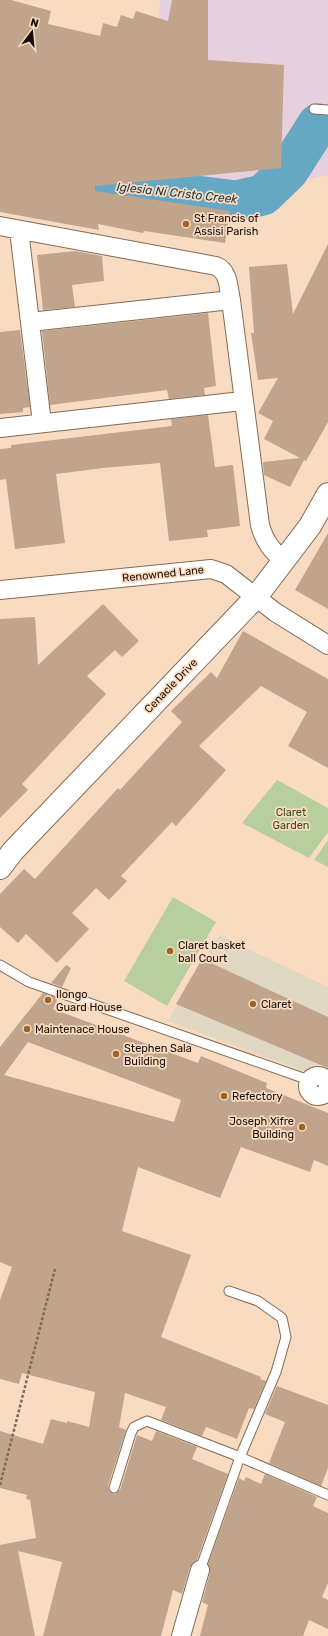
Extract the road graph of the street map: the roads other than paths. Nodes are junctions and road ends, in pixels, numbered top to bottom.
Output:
1 (314, 109) dead end
2 (328, 110) edge
3 (0, 226) edge
4 (20, 230) junction
5 (230, 300) junction
6 (30, 322) junction
7 (242, 401) junction
8 (42, 423) junction
9 (0, 428) edge
10 (328, 494) edge
11 (284, 562) junction
12 (0, 590) edge
13 (256, 597) junction
14 (328, 645) edge
15 (0, 868) edge
16 (0, 965) edge
17 (309, 1080) joint
18 (328, 1088) edge
19 (229, 1291) dead end
20 (240, 1457) junction
21 (114, 1488) dead end
22 (328, 1495) edge
23 (200, 1570) joint
24 (181, 1636) edge

1 - 2 lane
3 - 4 street
4 - 5 street
4 - 6 street
5 - 6 street
5 - 7 street
6 - 8 street
7 - 8 street
7 - 11 street
8 - 9 street
10 - 11 street, Cenacle Drive
11 - 13 street, Cenacle Drive
12 - 13 street, Renowned Lane
13 - 14 street, Renowned Lane
13 - 15 street, Cenacle Drive
16 - 17 lane
17 - 18 street
19 - 20 lane
20 - 21 lane
20 - 22 lane
20 - 23 lane
23 - 24 street

